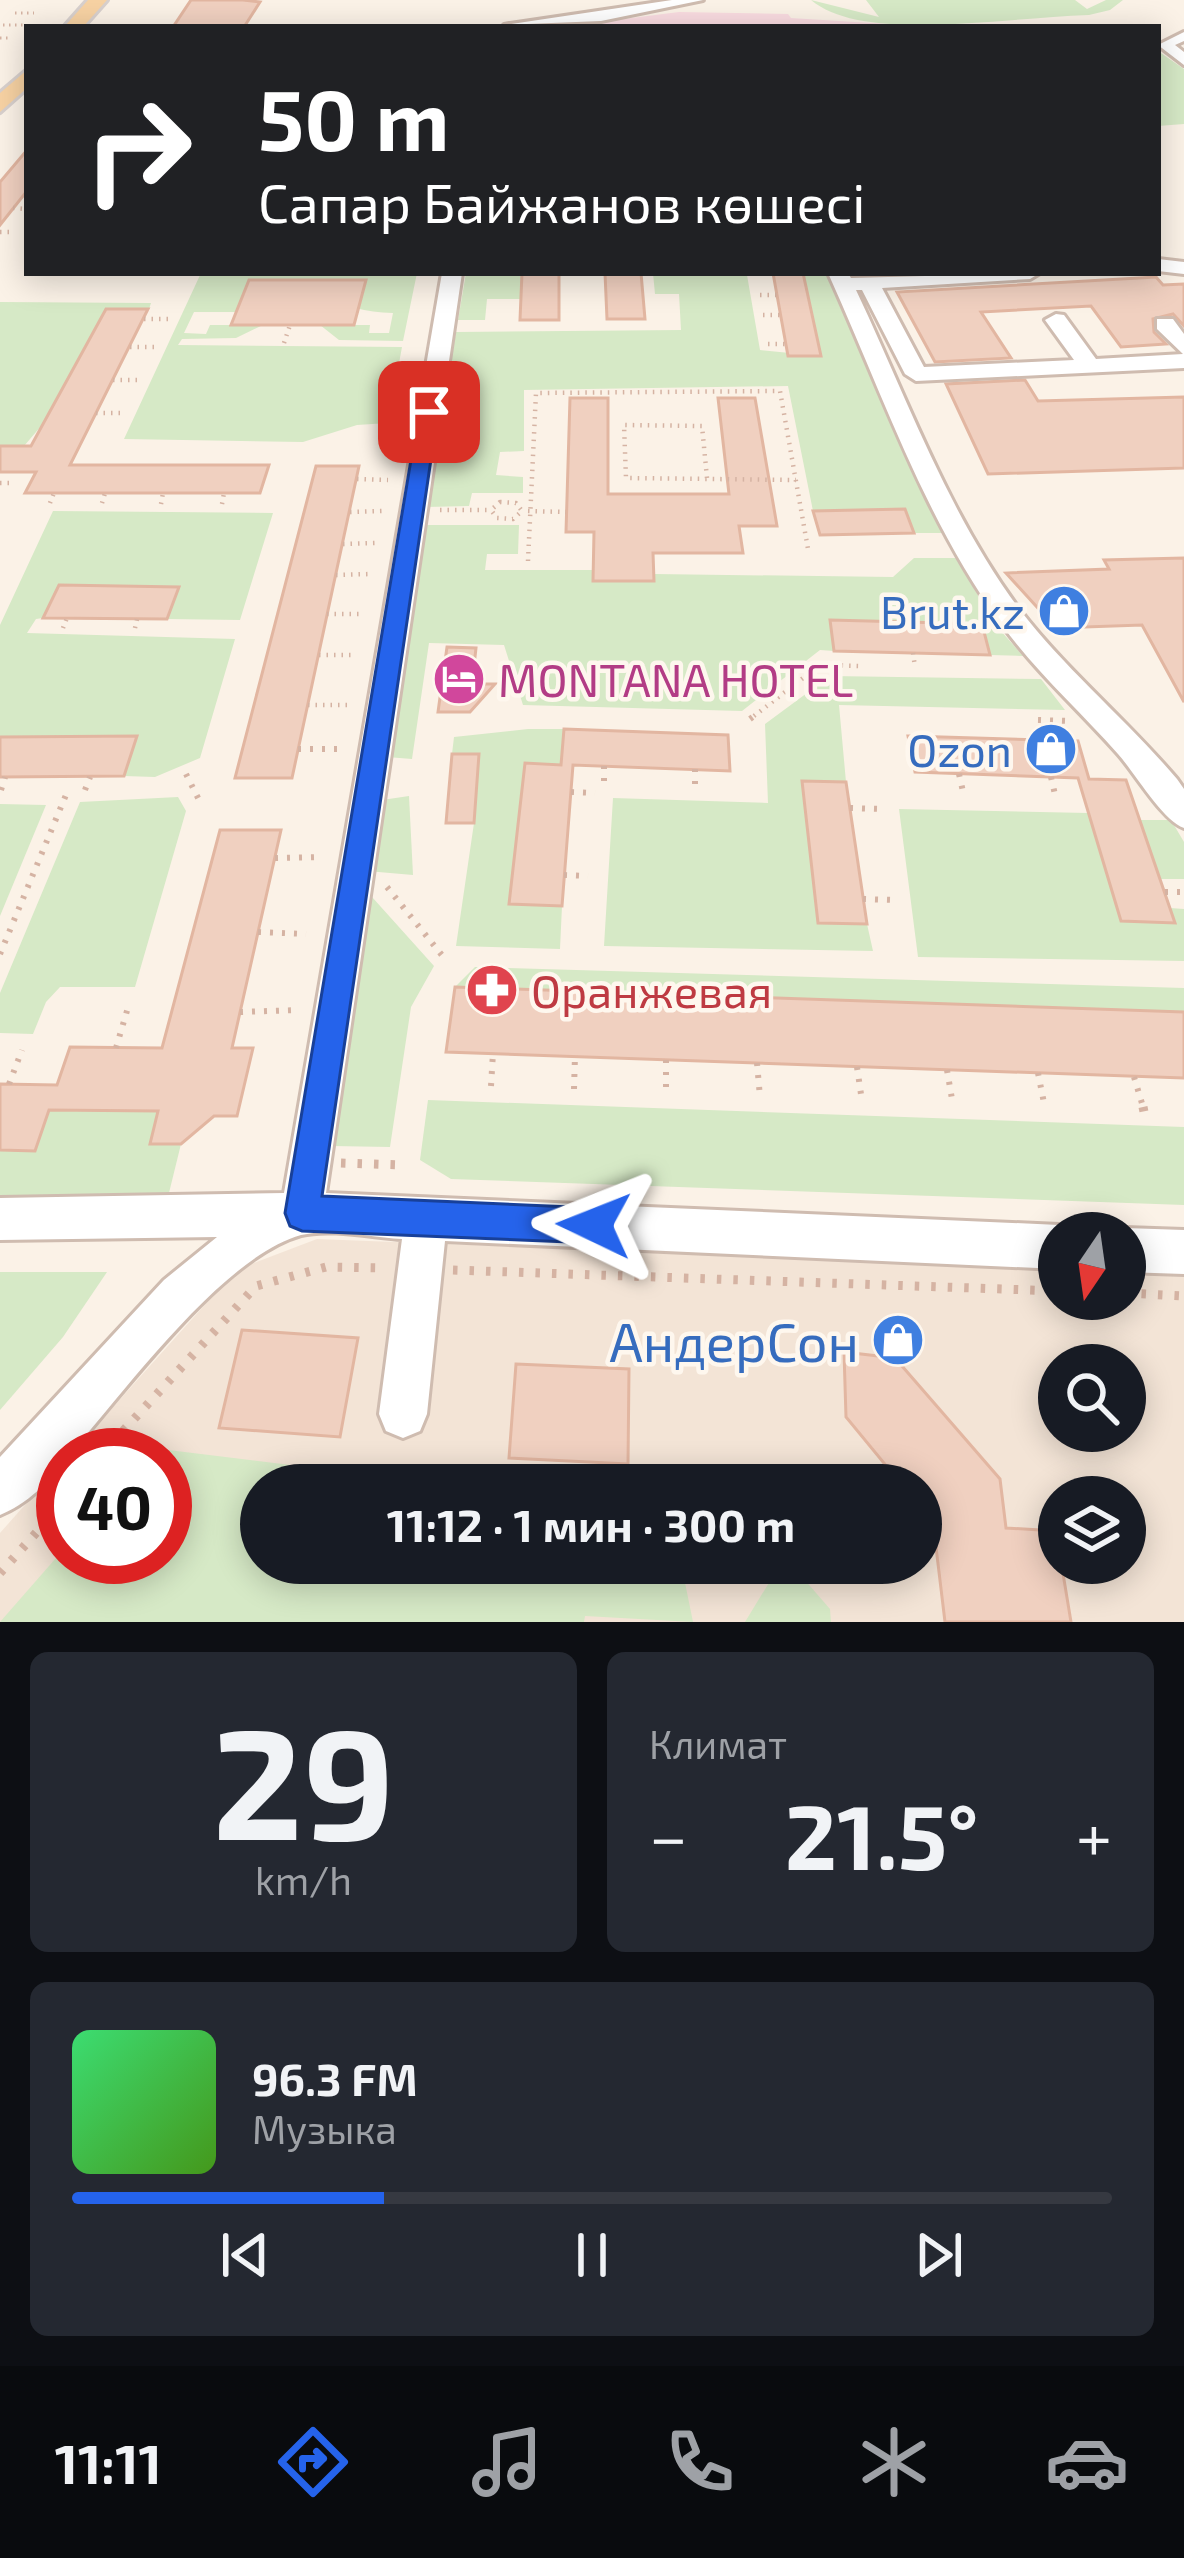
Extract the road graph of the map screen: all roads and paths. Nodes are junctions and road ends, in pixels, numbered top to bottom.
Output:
1 (98, 0) edge
2 (696, 0) edge
3 (598, 6) dead end
4 (15, 13) dead end
5 (34, 13) dead end
6 (512, 21) edge
7 (536, 23) junction
8 (77, 24) edge
9 (3, 25) dead end
10 (23, 25) dead end
11 (1184, 36) edge
12 (0, 38) edge
13 (11, 38) dead end
14 (1184, 60) edge
15 (13, 208) dead end
16 (24, 208) edge
17 (0, 232) edge
18 (14, 232) dead end
19 (451, 276) edge
20 (953, 276) edge
21 (851, 280) edge
22 (760, 295) dead end
23 (777, 295) dead end
24 (763, 315) dead end
25 (781, 315) dead end
26 (144, 319) dead end
27 (169, 319) dead end
28 (1056, 320) dead end
29 (1165, 324) dead end
30 (290, 325) dead end
31 (284, 343) dead end
32 (768, 344) dead end
33 (786, 344) dead end
34 (130, 347) dead end
35 (156, 347) dead end
36 (1184, 348) edge
37 (1184, 361) edge
38 (1088, 365) junction
39 (113, 380) dead end
40 (141, 380) dead end
41 (96, 413) dead end
42 (126, 413) dead end
43 (707, 478) junction
44 (357, 479) dead end
45 (796, 479) junction
46 (388, 480) dead end
47 (0, 483) edge
48 (11, 483) dead end
49 (54, 493) dead end
50 (105, 493) dead end
51 (163, 493) dead end
52 (224, 493) dead end
53 (50, 503) dead end
54 (102, 503) dead end
55 (161, 504) dead end
56 (222, 504) dead end
57 (491, 510) junction
58 (398, 511) junction
59 (350, 512) dead end
60 (526, 512) junction
61 (566, 512) dead end
62 (377, 543) dead end
63 (343, 544) dead end
64 (808, 549) dead end
65 (527, 562) dead end
66 (371, 574) dead end
67 (336, 575) dead end
68 (327, 614) dead end
69 (364, 614) dead end
70 (67, 618) dead end
71 (137, 619) dead end
72 (63, 628) dead end
73 (135, 628) dead end
74 (913, 653) dead end
75 (319, 655) dead end
76 (356, 655) dead end
77 (861, 666) dead end
78 (916, 667) dead end
79 (308, 705) dead end
80 (347, 705) dead end
81 (750, 719) dead end
82 (298, 749) dead end
83 (339, 749) dead end
84 (604, 766) dead end
85 (695, 770) dead end
86 (186, 774) dead end
87 (959, 774) dead end
88 (5, 777) dead end
89 (90, 777) dead end
90 (1051, 777) dead end
91 (604, 784) dead end
92 (695, 787) dead end
93 (1, 790) edge
94 (68, 790) dead end
95 (85, 790) dead end
96 (571, 792) dead end
97 (595, 793) dead end
98 (964, 796) dead end
99 (1056, 799) dead end
100 (202, 806) dead end
101 (850, 808) dead end
102 (881, 809) dead end
103 (1184, 815) edge
104 (320, 857) dead end
105 (275, 858) dead end
106 (564, 875) dead end
107 (588, 876) dead end
108 (382, 880) dead end
109 (1165, 892) dead end
110 (1184, 892) edge
111 (863, 899) dead end
112 (894, 901) dead end
113 (258, 932) dead end
114 (306, 934) dead end
115 (0, 954) edge
116 (445, 959) dead end
117 (129, 1004) dead end
118 (299, 1010) dead end
119 (240, 1012) dead end
120 (116, 1048) dead end
121 (22, 1049) dead end
122 (494, 1053) dead end
123 (575, 1056) dead end
124 (666, 1060) dead end
125 (757, 1063) dead end
126 (857, 1066) dead end
127 (947, 1070) dead end
128 (1038, 1073) dead end
129 (1134, 1077) dead end
130 (9, 1084) dead end
131 (491, 1086) dead end
132 (574, 1089) dead end
133 (666, 1093) dead end
134 (760, 1097) dead end
135 (862, 1101) dead end
136 (953, 1105) dead end
137 (1045, 1108) dead end
138 (1144, 1112) dead end
139 (339, 1163) dead end
140 (403, 1165) dead end
141 (302, 1213) junction
142 (426, 1219) junction
143 (0, 1220) edge
144 (1038, 1245) edge
145 (1146, 1251) edge
146 (1184, 1252) edge
147 (422, 1269) junction
148 (1038, 1290) edge
149 (1146, 1294) edge
150 (1184, 1296) edge
151 (403, 1414) dead end
152 (126, 1428) edge
153 (0, 1491) edge
154 (36, 1533) edge
155 (0, 1574) edge

1 - 8 main road
2 - 7 street
3 - 7 street
4 - 5 path
6 - 7 street
9 - 10 path
11 - 14 street
12 - 13 path
15 - 16 path
17 - 18 path
19 - 58 street
20 - 21 street
21 - 38 street
21 - 103 street
22 - 23 path
24 - 25 path
26 - 27 path
28 - 38 street
29 - 36 street
30 - 31 path
32 - 33 path
34 - 35 path
37 - 38 street
39 - 40 path
41 - 42 path
43 - 43 path
43 - 45 path
44 - 46 path
45 - 60 path
45 - 64 path
47 - 48 path
49 - 53 path
50 - 54 path
51 - 55 path
52 - 56 path
57 - 58 path
57 - 60 path
57 - 60 path
58 - 59 path
58 - 141 street
60 - 61 path
60 - 65 path
62 - 63 path
66 - 67 path
68 - 69 path
70 - 72 path
71 - 73 path
74 - 78 path
75 - 76 path
77 - 81 path
79 - 80 path
82 - 83 path
84 - 91 path
85 - 92 path
86 - 100 path
87 - 98 path
88 - 93 path
89 - 95 path
90 - 99 path
94 - 115 path
96 - 97 path
101 - 102 path
104 - 105 path
106 - 107 path
108 - 116 path
109 - 110 path
111 - 112 path
113 - 114 path
117 - 120 path
118 - 119 path
121 - 130 path
122 - 131 path
123 - 132 path
124 - 133 path
125 - 134 path
126 - 135 path
127 - 136 path
128 - 137 path
129 - 138 path
139 - 140 path
141 - 142 street
141 - 143 street
141 - 153 street
142 - 144 street
142 - 147 street
145 - 146 street
147 - 148 path
147 - 151 street
147 - 152 path
149 - 150 path
154 - 155 path

